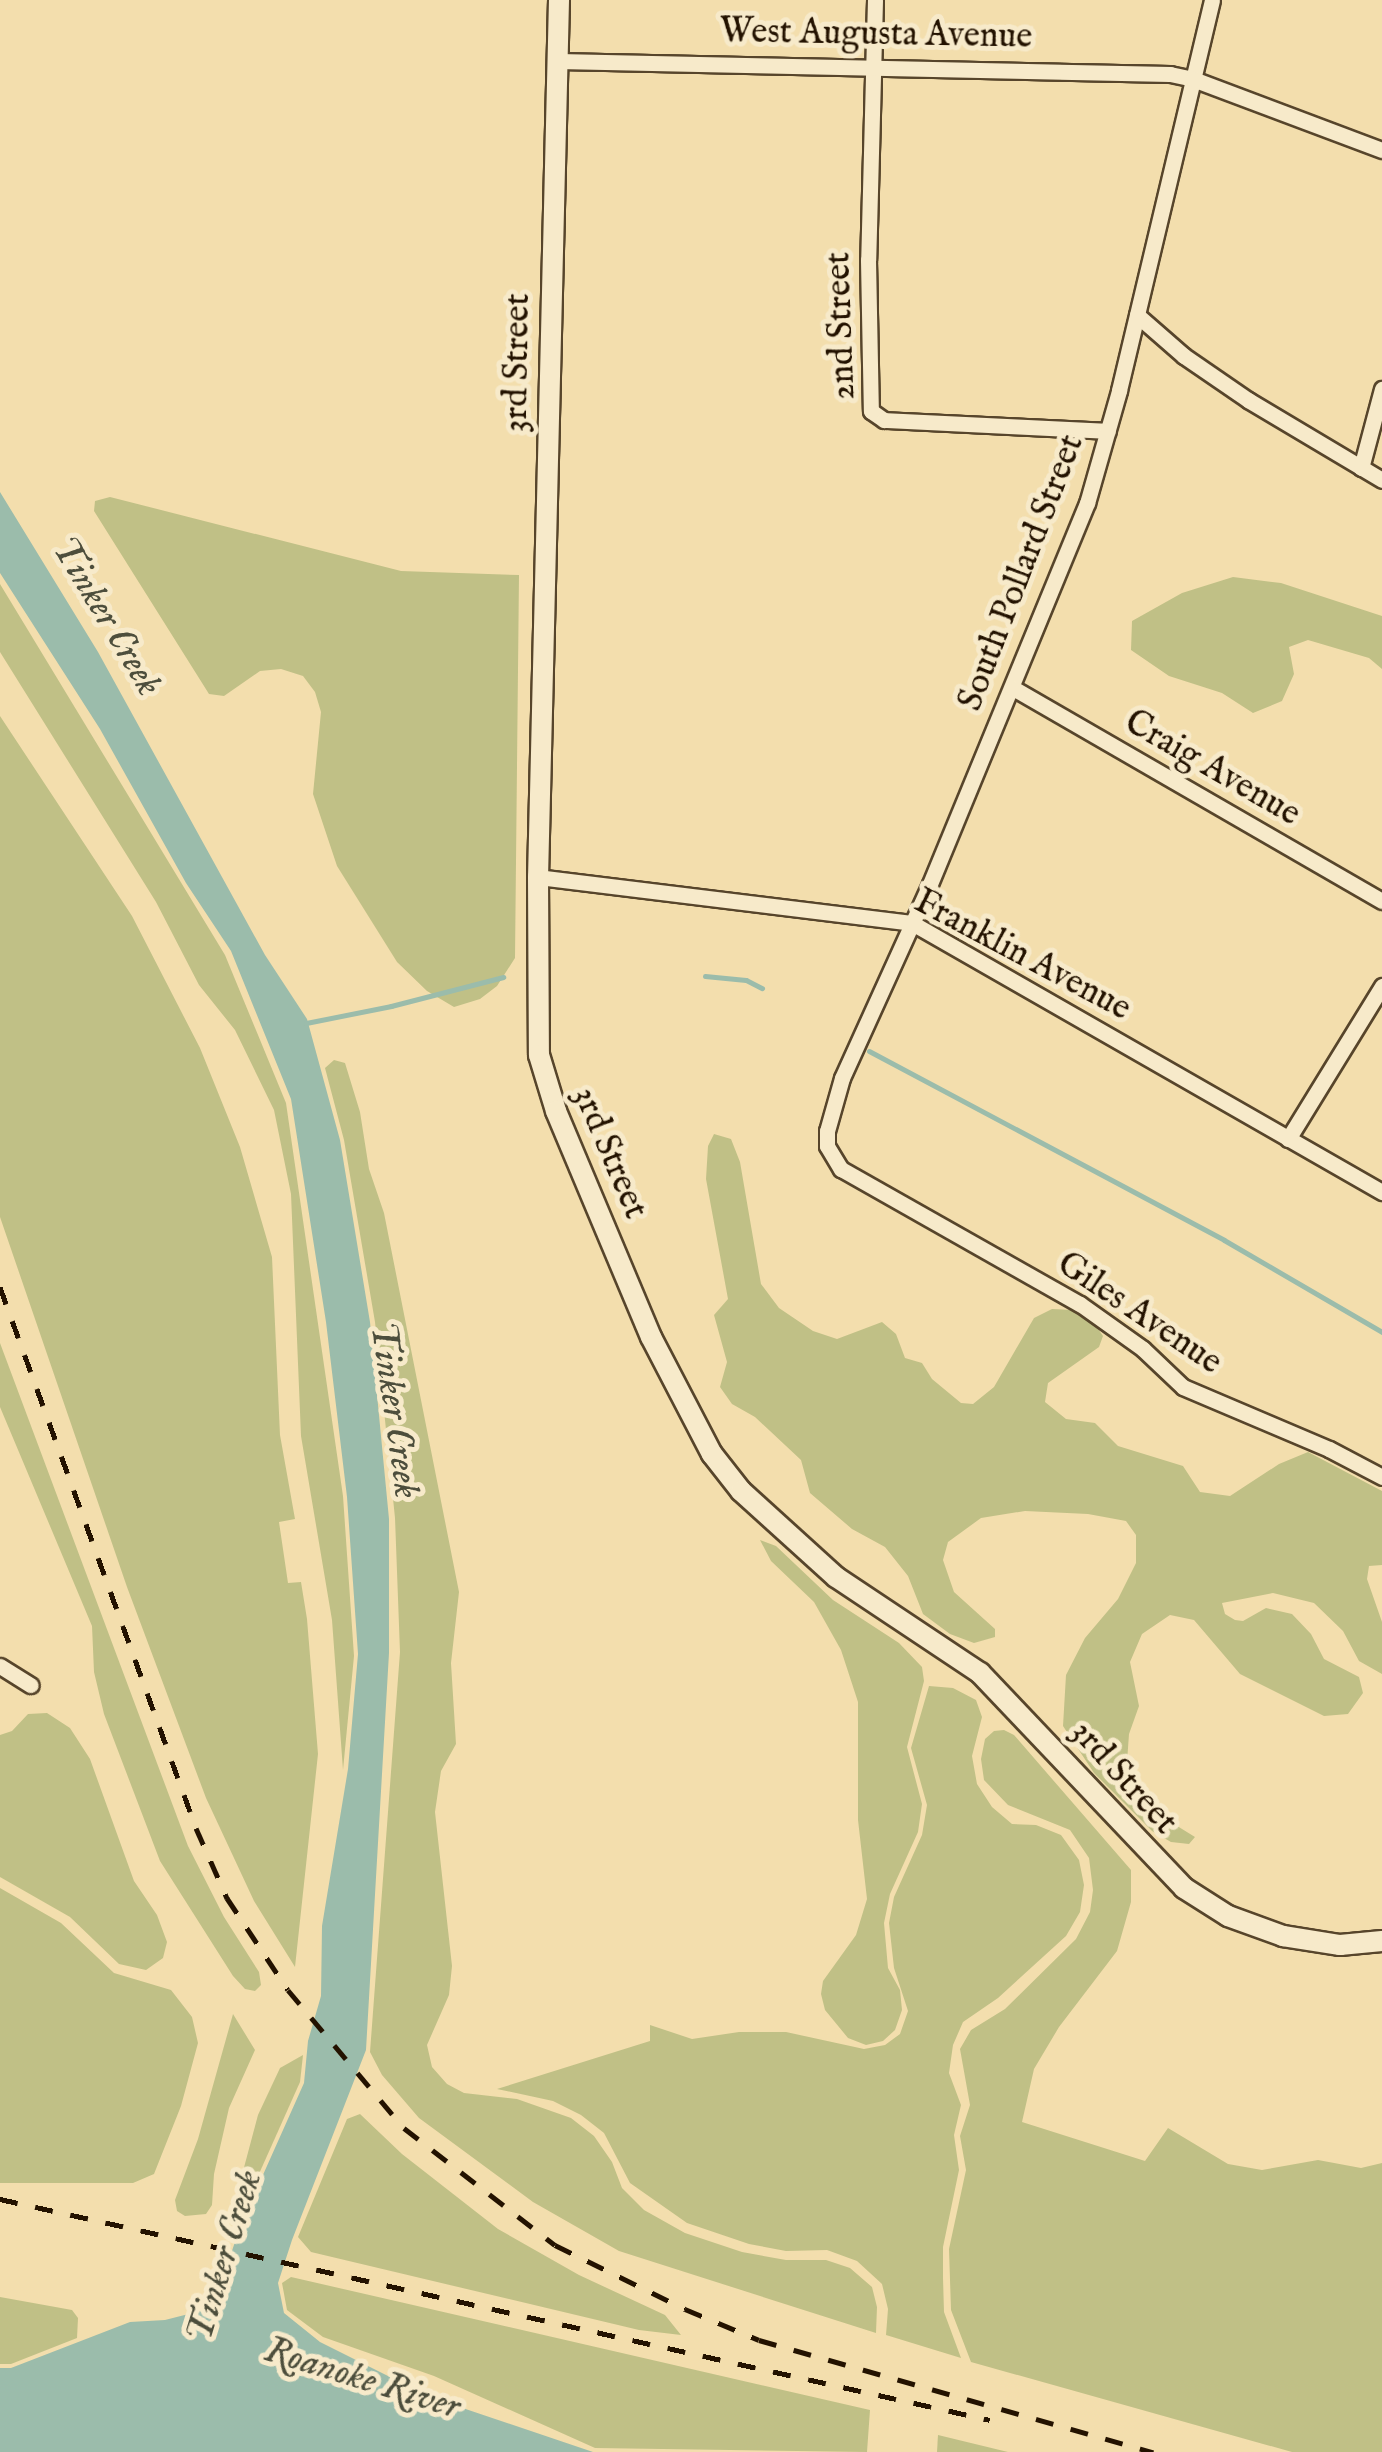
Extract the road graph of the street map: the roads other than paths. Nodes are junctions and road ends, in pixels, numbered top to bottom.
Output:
1 (559, 0) edge
2 (875, 0) edge
3 (1212, 0) edge
4 (558, 61) junction
5 (874, 66) junction
6 (1193, 79) junction
7 (1382, 150) edge
8 (1137, 315) junction
9 (1382, 389) edge
10 (1108, 432) junction
11 (1361, 468) junction
12 (1382, 480) edge
13 (1012, 688) junction
14 (538, 876) junction
15 (1382, 902) edge
16 (912, 923) junction
17 (1382, 986) edge
18 (1288, 1139) junction
19 (828, 1146) joint
20 (1382, 1192) edge
21 (1382, 1477) edge
22 (0, 1666) edge
23 (30, 1685) dead end
24 (1382, 1941) edge

1 - 4 street, 3rd Street
2 - 5 street, 2nd Street
3 - 6 street, South Pollard Street
4 - 5 street, West Augusta Avenue
4 - 14 street, 3rd Street
5 - 6 street, West Augusta Avenue
5 - 10 street, 2nd Street
6 - 7 street, West Augusta Avenue
6 - 8 street, South Pollard Street
8 - 10 street, South Pollard Street
8 - 11 street
9 - 11 street
10 - 13 street, South Pollard Street
11 - 12 street
13 - 15 street, Craig Avenue
13 - 16 street, South Pollard Street
14 - 16 street, Franklin Avenue
14 - 24 street, 3rd Street
16 - 18 street, Franklin Avenue
16 - 19 street, South Pollard Street
17 - 18 street
18 - 20 street, Franklin Avenue
19 - 21 street, Giles Avenue
22 - 23 street

